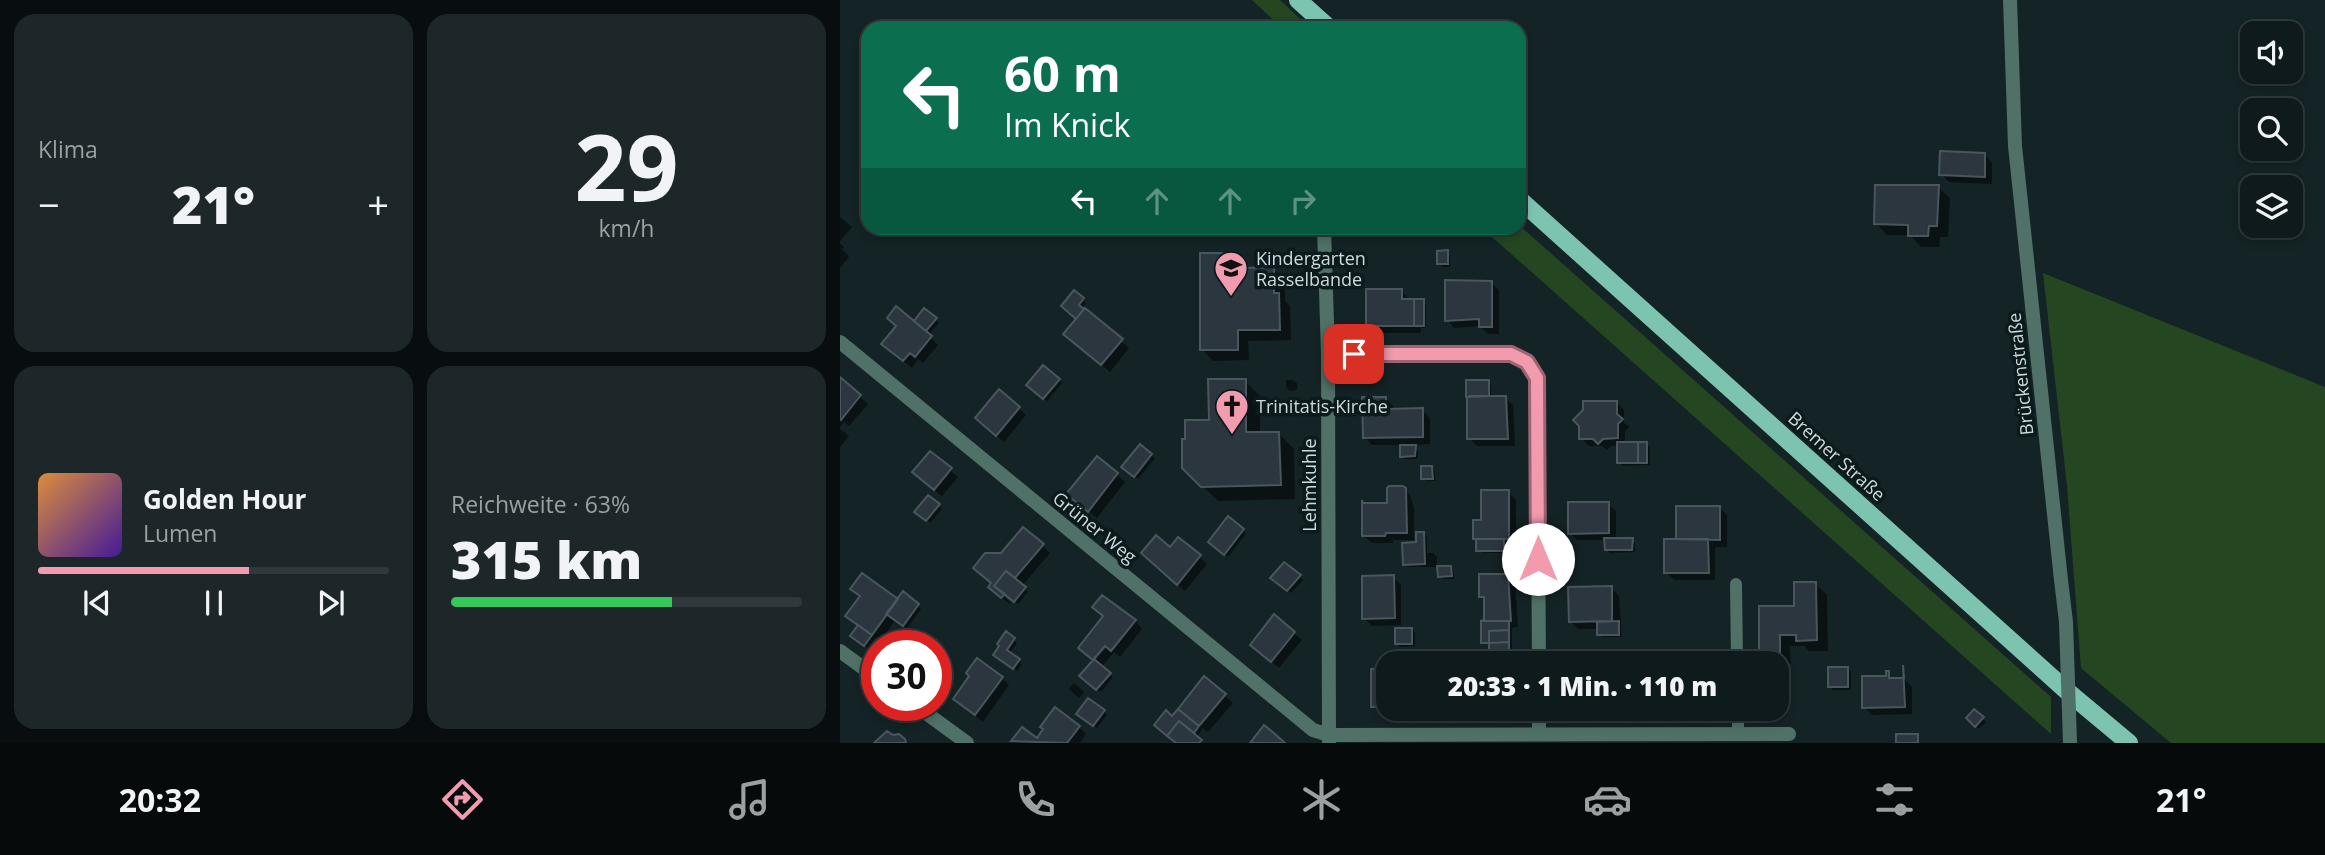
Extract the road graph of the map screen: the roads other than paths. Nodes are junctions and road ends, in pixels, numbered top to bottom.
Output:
1 (1298, 0) edge
2 (2010, 0) edge
3 (1321, 21) edge
4 (1526, 205) edge
5 (1324, 235) edge
6 (840, 342) edge
7 (1328, 354) junction
8 (1736, 584) dead end
9 (840, 651) edge
10 (1539, 651) edge
11 (1737, 651) edge
12 (861, 666) edge
13 (937, 721) edge
14 (1539, 721) edge
15 (1738, 721) edge
16 (1539, 734) junction
17 (1738, 734) junction
18 (1789, 734) dead end
19 (1329, 739) edge
20 (967, 743) edge
21 (2070, 743) edge
22 (2129, 743) edge

1 - 3 main road
2 - 21 street, Brückenstraße, bridge
4 - 22 main road, Bremer Straße
5 - 7 street, Lehmkuhle
6 - 19 street, Grüner Weg
7 - 10 street
7 - 19 street, Lehmkuhle
8 - 11 lane
9 - 12 street
13 - 20 street
14 - 16 street
15 - 17 lane
16 - 17 street
16 - 19 street
17 - 18 street

